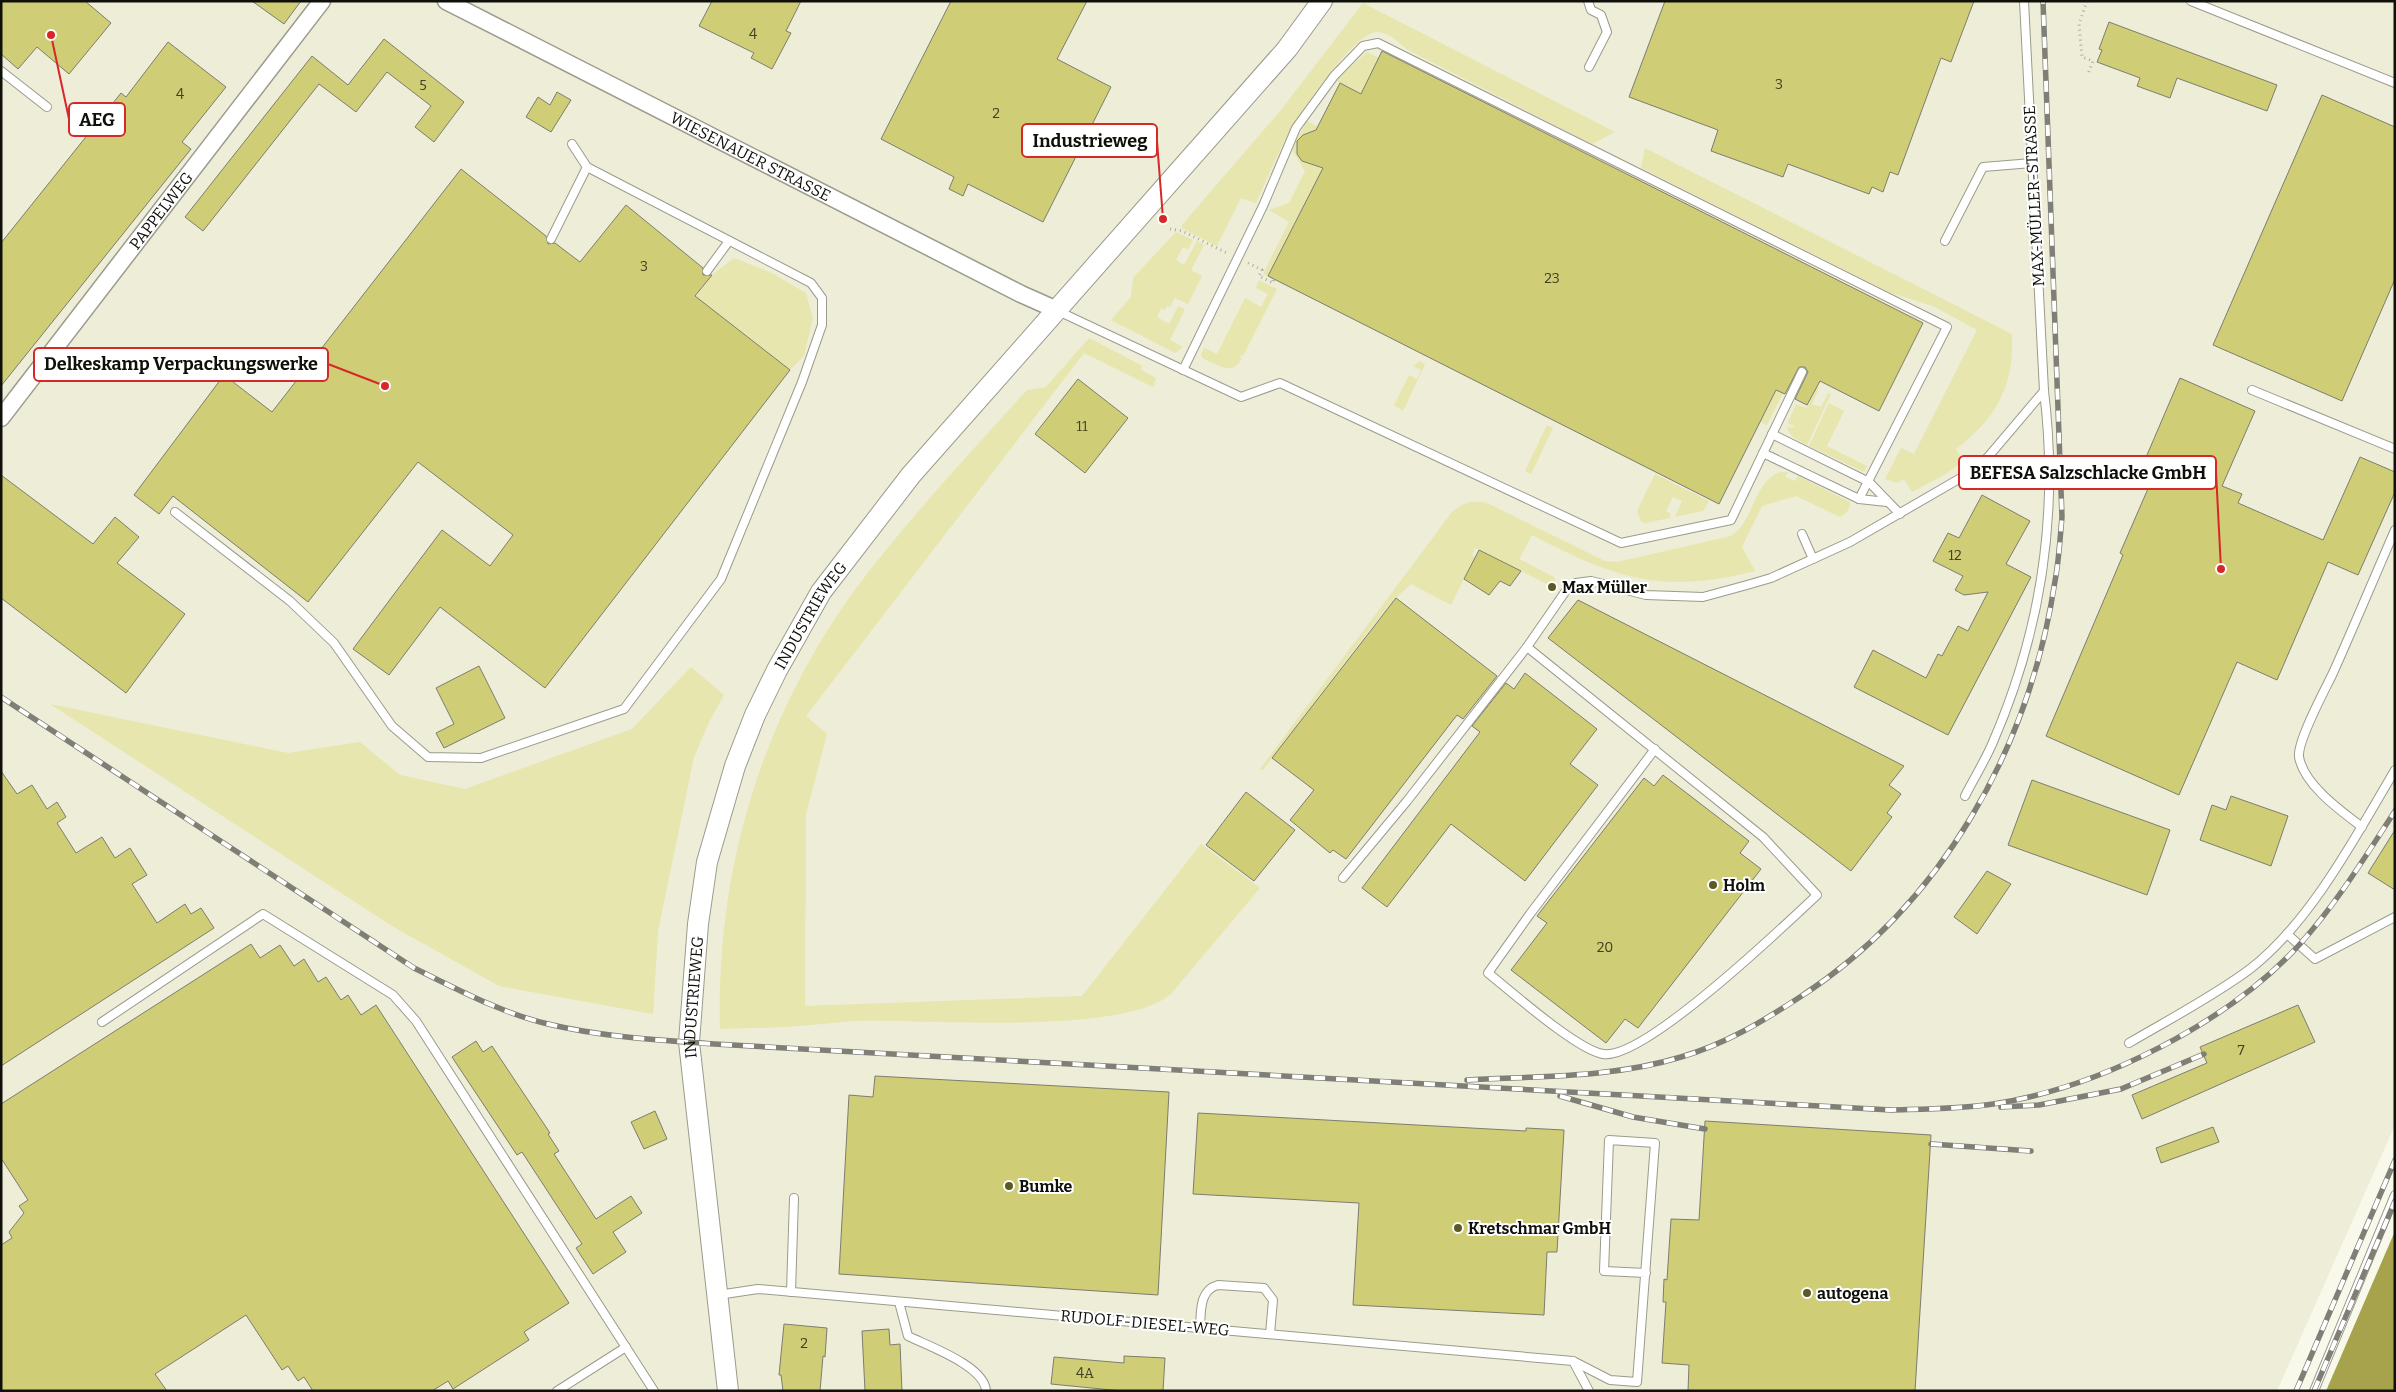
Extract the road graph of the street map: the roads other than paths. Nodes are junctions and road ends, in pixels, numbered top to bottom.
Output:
1 (322, 1) edge
2 (446, 1) edge
3 (1322, 1) edge
4 (1588, 1) edge
5 (2024, 1) edge
6 (2191, 1) edge
7 (1589, 67) dead end
8 (1, 71) edge
9 (2395, 83) edge
10 (47, 107) dead end
11 (572, 144) dead end
12 (2032, 162) junction
13 (587, 167) junction
14 (551, 239) dead end
15 (729, 241) junction
16 (1945, 241) dead end
17 (707, 271) dead end
18 (1057, 310) junction
19 (1183, 370) junction
20 (1802, 372) dead end
21 (2252, 390) dead end
22 (2044, 391) junction
23 (1, 418) edge
24 (1772, 434) junction
25 (2395, 449) edge
26 (1763, 453) junction
27 (1869, 482) junction
28 (1859, 499) junction
29 (1887, 502) junction
30 (175, 512) dead end
31 (1900, 514) junction
32 (2395, 530) edge
33 (1802, 534) dead end
34 (1812, 559) junction
35 (1527, 647) junction
36 (1655, 750) junction
37 (2395, 770) edge
38 (1965, 796) dead end
39 (2362, 827) junction
40 (1342, 878) dead end
41 (2395, 917) edge
42 (2287, 934) junction
43 (102, 1022) dead end
44 (2129, 1043) dead end
45 (2395, 1195) edge
46 (794, 1198) dead end
47 (1646, 1273) junction
48 (791, 1292) junction
49 (718, 1295) junction
50 (899, 1302) junction
51 (1200, 1328) junction
52 (1270, 1334) junction
53 (626, 1347) junction
54 (1573, 1361) junction
55 (557, 1391) edge
56 (654, 1391) edge
57 (728, 1391) edge
58 (986, 1391) edge
59 (1588, 1391) edge
60 (2314, 1391) edge

1 - 23 street, PAPPELWEG
2 - 18 street, WIESENAUER STRASSE
3 - 18 street, INDUSTRIEWEG
4 - 7 lane
5 - 12 lane, MAX-MÜLLER-STRASSE
6 - 9 lane
8 - 10 lane
11 - 13 lane
12 - 16 lane
12 - 22 lane, MAX-MÜLLER-STRASSE
13 - 14 lane
13 - 15 lane
15 - 17 lane
15 - 30 lane
18 - 19 lane
18 - 49 street, INDUSTRIEWEG
19 - 26 lane
19 - 27 lane
20 - 24 lane
21 - 25 lane
22 - 31 lane
22 - 38 lane, MAX-MÜLLER-STRASSE
24 - 26 lane
24 - 27 lane
26 - 28 lane
27 - 28 lane
27 - 29 lane
28 - 29 lane
29 - 31 lane
31 - 34 lane
32 - 39 lane
33 - 34 lane
34 - 35 lane
35 - 36 lane
35 - 40 lane
36 - 36 lane
37 - 39 lane
39 - 42 lane
41 - 42 lane
42 - 44 lane
43 - 53 lane
45 - 60 lane
46 - 48 lane
47 - 47 lane
47 - 54 lane
48 - 49 lane, RUDOLF-DIESEL-WEG
48 - 50 lane, RUDOLF-DIESEL-WEG
49 - 57 street, INDUSTRIEWEG
50 - 51 lane, RUDOLF-DIESEL-WEG
50 - 58 lane
51 - 52 lane, RUDOLF-DIESEL-WEG
51 - 52 lane
52 - 54 lane, RUDOLF-DIESEL-WEG
53 - 55 lane
53 - 56 lane
54 - 59 lane

